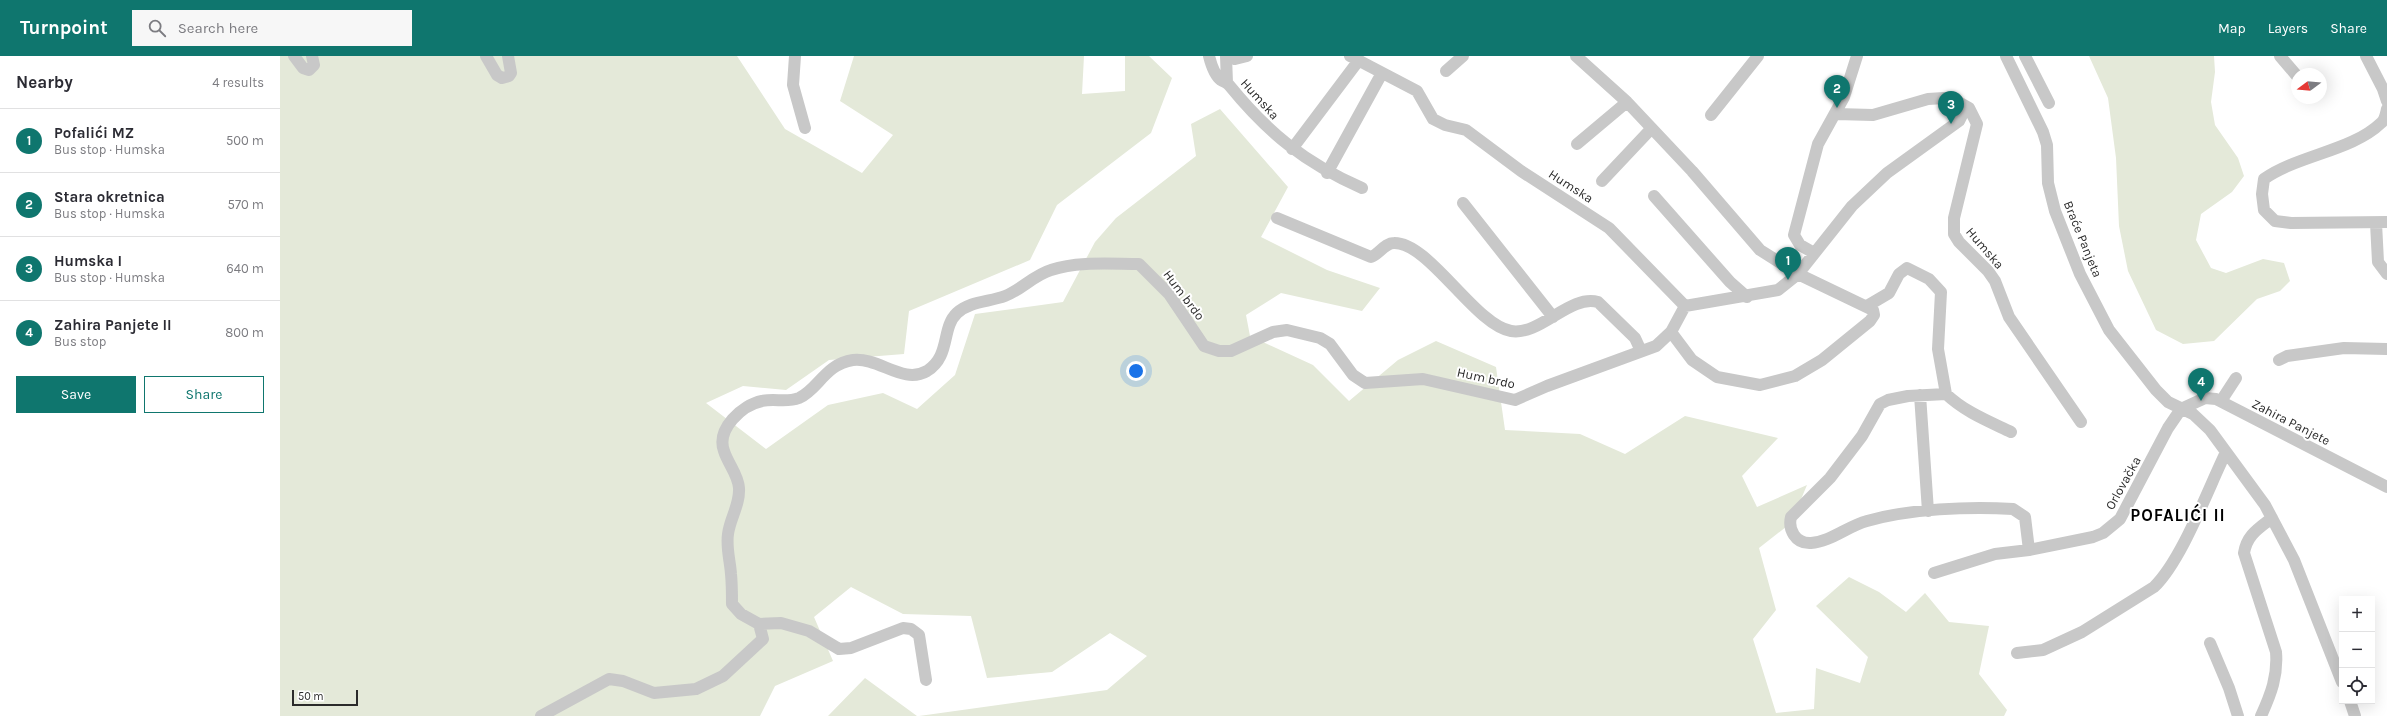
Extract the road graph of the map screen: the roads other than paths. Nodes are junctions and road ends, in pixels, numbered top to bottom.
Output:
1 (294, 56) edge
2 (312, 56) edge
3 (486, 56) edge
4 (508, 56) edge
5 (795, 56) edge
6 (1208, 56) edge
7 (1247, 56) edge
8 (1463, 56) edge
9 (1576, 56) edge
10 (1758, 56) edge
11 (1857, 56) edge
12 (2006, 56) edge
13 (2025, 56) edge
14 (2280, 56) edge
15 (2366, 56) edge
16 (1231, 57) edge
17 (1354, 58) edge
18 (2291, 69) edge
19 (1446, 71) dead end
20 (1382, 73) junction
21 (1227, 83) junction
22 (2387, 101) edge
23 (1627, 102) junction
24 (1958, 103) junction
25 (2049, 103) dead end
26 (2387, 109) edge
27 (1836, 114) junction
28 (1711, 115) dead end
29 (805, 128) dead end
30 (1651, 129) junction
31 (1578, 144) dead end
32 (1292, 149) junction
33 (1327, 173) junction
34 (1602, 181) dead end
35 (1362, 188) dead end
36 (1654, 196) dead end
37 (1463, 203) dead end
38 (1277, 218) dead end
39 (2381, 222) edge
40 (1814, 253) junction
41 (1798, 274) junction
42 (2387, 274) edge
43 (1747, 296) junction
44 (1685, 306) junction
45 (1867, 306) junction
46 (1553, 317) junction
47 (1671, 332) junction
48 (2387, 349) edge
49 (1641, 351) junction
50 (2279, 360) dead end
51 (2236, 378) dead end
52 (1946, 394) junction
53 (1920, 395) junction
54 (2221, 401) junction
55 (2181, 409) junction
56 (2081, 422) dead end
57 (2011, 432) dead end
58 (2226, 452) junction
59 (2387, 487) edge
60 (1928, 511) junction
61 (2272, 518) junction
62 (2029, 550) junction
63 (1934, 573) dead end
64 (759, 624) junction
65 (2210, 643) dead end
66 (2017, 653) dead end
67 (2339, 674) edge
68 (926, 680) dead end
69 (2351, 704) edge
70 (541, 716) edge
71 (2238, 716) edge
72 (2261, 716) edge
73 (2356, 716) edge

1 - 2 street
3 - 4 street
5 - 29 street
6 - 21 street, Humska
7 - 16 street
8 - 19 street
9 - 23 street
10 - 28 street
11 - 27 street
12 - 55 street, Braće Panjeta
13 - 25 street
14 - 18 street
15 - 22 street
16 - 21 street, Humska
17 - 20 street, Humska
17 - 32 street, Humska
20 - 33 street
20 - 44 street, Humska
21 - 32 street, Humska
23 - 30 street
23 - 31 street
24 - 27 street, Humska
24 - 40 street
24 - 56 street, Humska
26 - 39 street
27 - 40 street
30 - 34 street, Humska
30 - 41 street
32 - 33 street, Humska
33 - 35 street, Humska
36 - 43 street
37 - 46 street
38 - 46 street
39 - 42 street
40 - 41 street
41 - 43 street
41 - 45 street
43 - 44 street
44 - 47 street, Hum brdo
45 - 47 street
45 - 52 street
46 - 49 street
47 - 49 street, Hum brdo
48 - 50 street
49 - 64 street, Hum brdo
51 - 54 street
52 - 53 street
52 - 57 street
53 - 60 street
53 - 60 street
54 - 55 street, Zahira Panjete
54 - 59 street, Zahira Panjete
55 - 58 street
55 - 62 street, Orlovačka
58 - 61 street
58 - 66 street
60 - 62 street
61 - 67 street
61 - 72 street
62 - 63 street, Orlovačka
64 - 68 street
64 - 70 street
65 - 71 street
69 - 73 street

